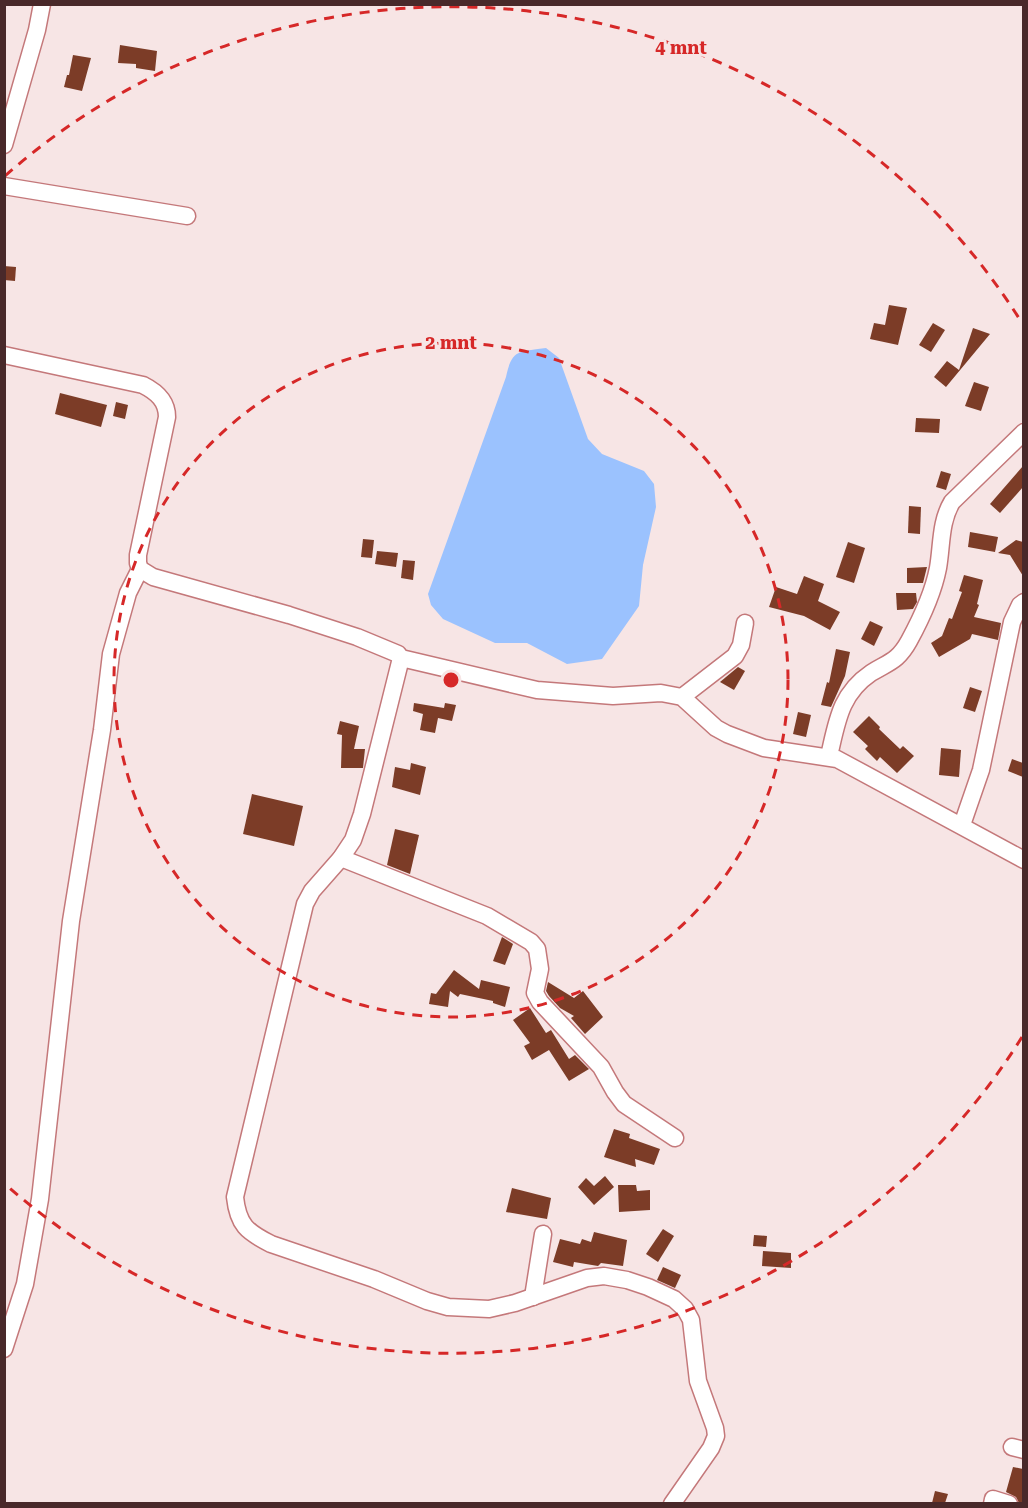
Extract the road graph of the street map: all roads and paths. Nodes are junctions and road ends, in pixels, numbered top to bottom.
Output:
1 (42, 4) edge
2 (4, 145) edge
3 (4, 186) edge
4 (186, 216) dead end
5 (4, 355) edge
6 (1023, 432) edge
7 (140, 569) junction
8 (1023, 602) edge
9 (746, 623) dead end
10 (401, 658) junction
11 (682, 697) junction
12 (829, 756) junction
13 (962, 825) junction
14 (341, 858) junction
15 (1023, 860) edge
16 (675, 1138) dead end
17 (543, 1234) dead end
18 (533, 1297) junction
19 (4, 1349) edge
20 (672, 1503) edge
21 (992, 1503) edge
22 (1009, 1503) edge

1 - 2 street
3 - 4 street
5 - 7 street
6 - 12 street
7 - 10 street
7 - 19 street
8 - 13 street
9 - 11 street
10 - 11 street
10 - 14 street
11 - 12 street
12 - 13 street
13 - 15 street
14 - 16 street
14 - 18 street
17 - 18 street
18 - 20 street
21 - 22 street

